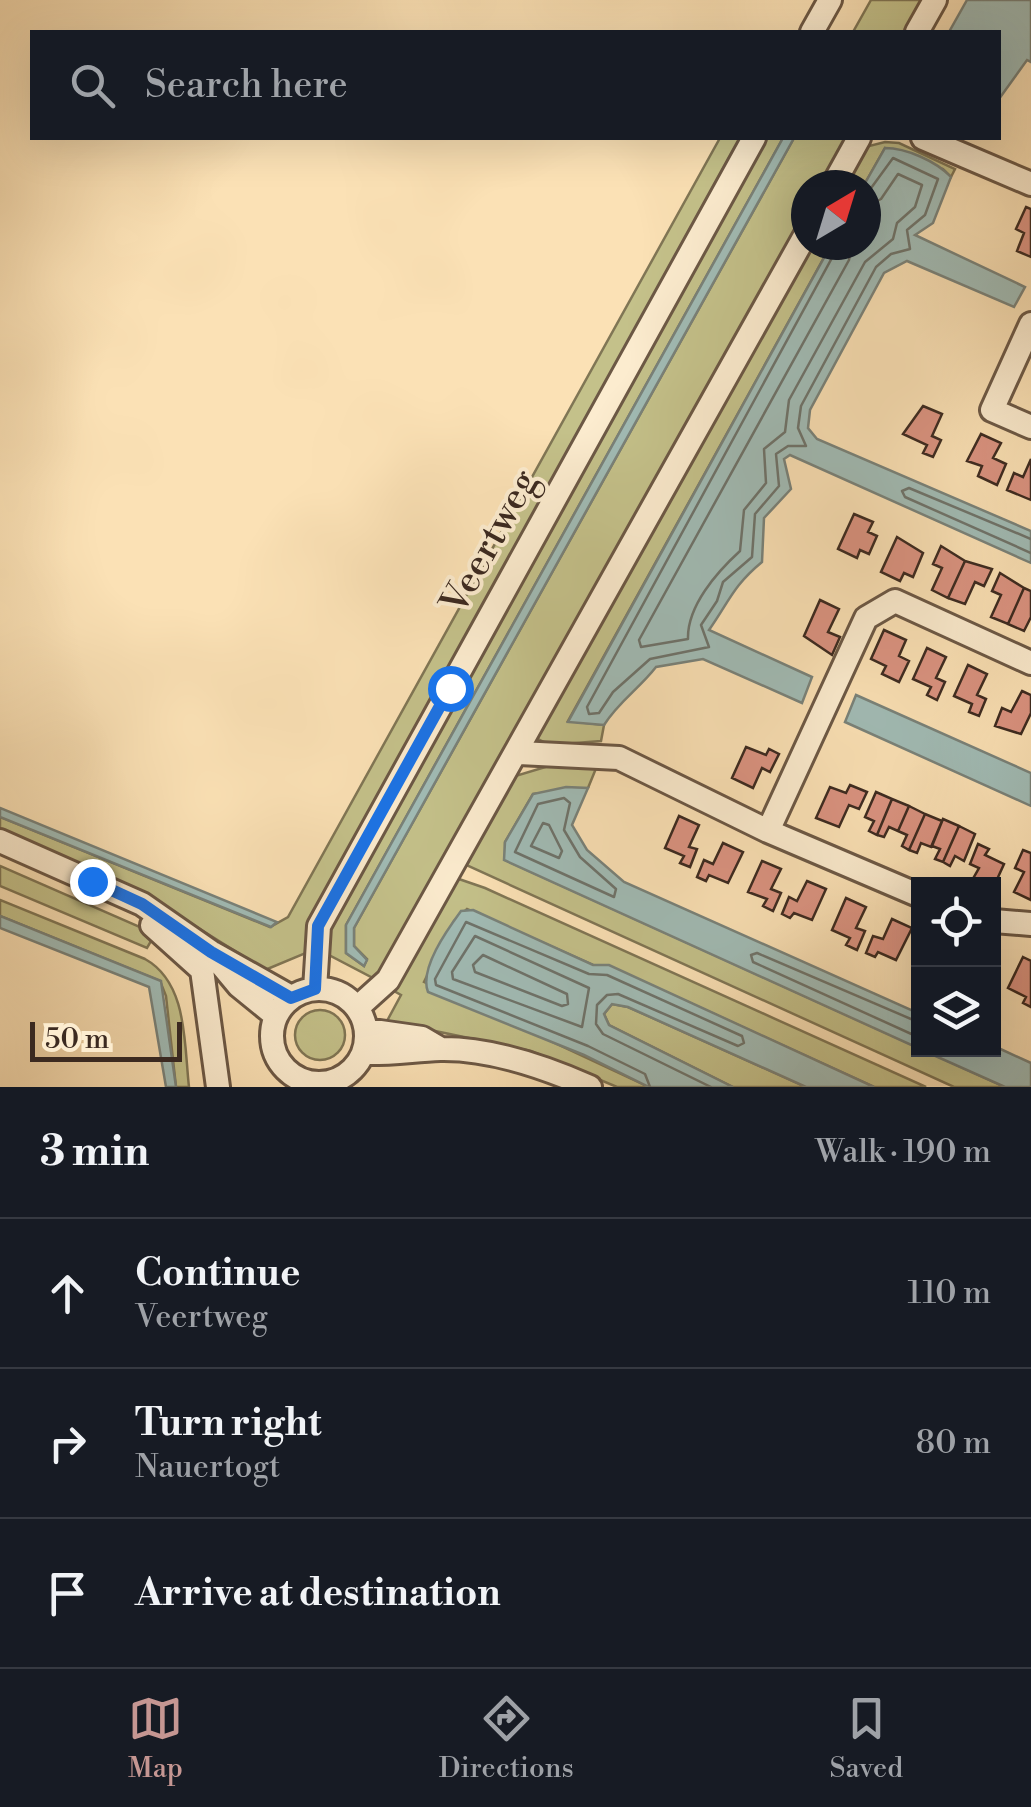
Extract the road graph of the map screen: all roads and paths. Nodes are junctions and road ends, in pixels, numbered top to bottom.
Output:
1 (830, 0) edge
2 (935, 0) edge
3 (813, 30) edge
4 (919, 30) edge
5 (753, 140) edge
6 (858, 140) edge
7 (928, 140) edge
8 (841, 170) edge
9 (1031, 184) edge
10 (792, 260) edge
11 (1031, 324) edge
12 (1031, 427) edge
13 (1031, 663) edge
14 (519, 753) junction
15 (768, 831) junction
16 (0, 841) edge
17 (911, 892) edge
18 (142, 904) junction
19 (1001, 922) edge
20 (1031, 924) edge
21 (315, 989) junction
22 (284, 1007) junction
23 (362, 1031) junction
24 (282, 1078) edge
25 (306, 1084) edge
26 (218, 1087) edge
27 (590, 1087) edge

1 - 3 street
2 - 4 street
5 - 21 street, Veertweg
6 - 8 street
7 - 9 street
10 - 14 street
11 - 12 street
13 - 15 street
14 - 15 street
14 - 23 street
15 - 17 street
16 - 18 street
18 - 22 street
18 - 26 street
19 - 20 street
21 - 22 street
21 - 23 street
22 - 24 street
23 - 25 street
23 - 27 street
24 - 25 street

